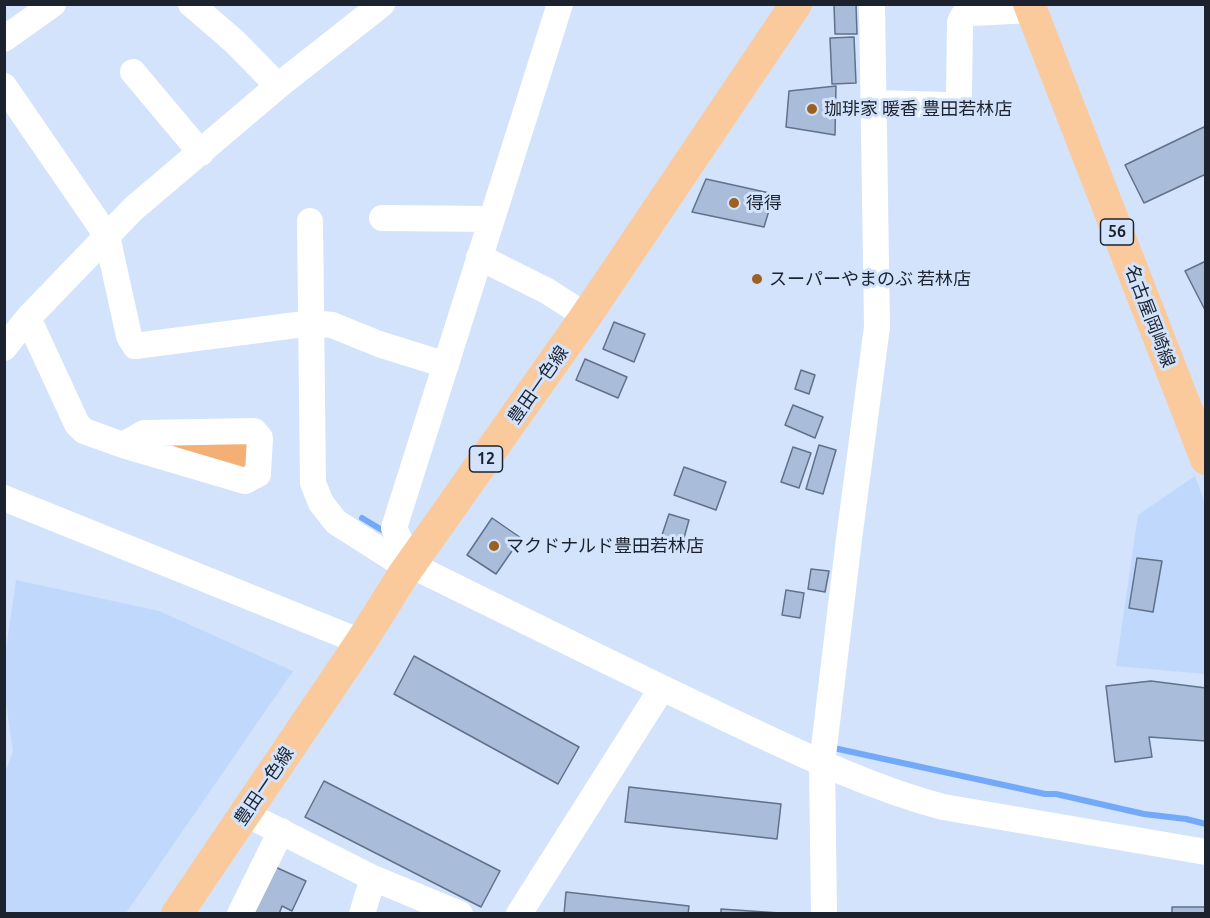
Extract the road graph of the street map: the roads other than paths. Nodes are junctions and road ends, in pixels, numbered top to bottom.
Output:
1 (53, 4) edge
2 (191, 4) edge
3 (382, 4) edge
4 (560, 4) edge
5 (796, 4) edge
6 (872, 4) edge
7 (1030, 7) edge
8 (4, 39) edge
9 (133, 72) dead end
10 (4, 86) edge
11 (278, 86) junction
12 (874, 103) junction
13 (201, 153) junction
14 (382, 218) dead end
15 (492, 219) junction
16 (310, 221) dead end
17 (107, 237) junction
18 (479, 257) junction
19 (586, 316) junction
20 (28, 318) junction
21 (312, 323) junction
22 (4, 348) edge
23 (446, 365) junction
24 (123, 445) dead end
25 (1206, 459) edge
26 (5, 500) edge
27 (410, 566) junction
28 (361, 642) junction
29 (662, 688) junction
30 (822, 764) junction
31 (246, 813) junction
32 (281, 831) junction
33 (1206, 852) edge
34 (373, 878) junction
35 (177, 914) edge
36 (240, 914) edge
37 (362, 914) edge
38 (460, 914) edge
39 (519, 914) edge
40 (824, 914) edge

1 - 8 street
2 - 11 street
3 - 11 street
4 - 15 street
5 - 19 main road, 豊田一色線 / 12
6 - 12 street
7 - 12 street
7 - 25 main road, 名古屋岡崎線 / 56
9 - 13 street
10 - 17 street
11 - 13 street
12 - 30 street
13 - 17 street
14 - 15 street
15 - 18 street
16 - 21 street
17 - 20 street
17 - 21 street
18 - 19 street
18 - 23 street
19 - 27 main road, 豊田一色線 / 12
20 - 22 street
20 - 24 street
21 - 23 street
21 - 27 street
23 - 27 street
26 - 28 street
27 - 28 main road, 豊田一色線 / 12
27 - 29 street
28 - 31 main road, 豊田一色線 / 12
29 - 30 street
29 - 39 street
30 - 33 street
30 - 40 street
31 - 32 street
31 - 35 main road, 豊田一色線 / 12
32 - 34 street
32 - 36 street
34 - 37 street
34 - 38 street

